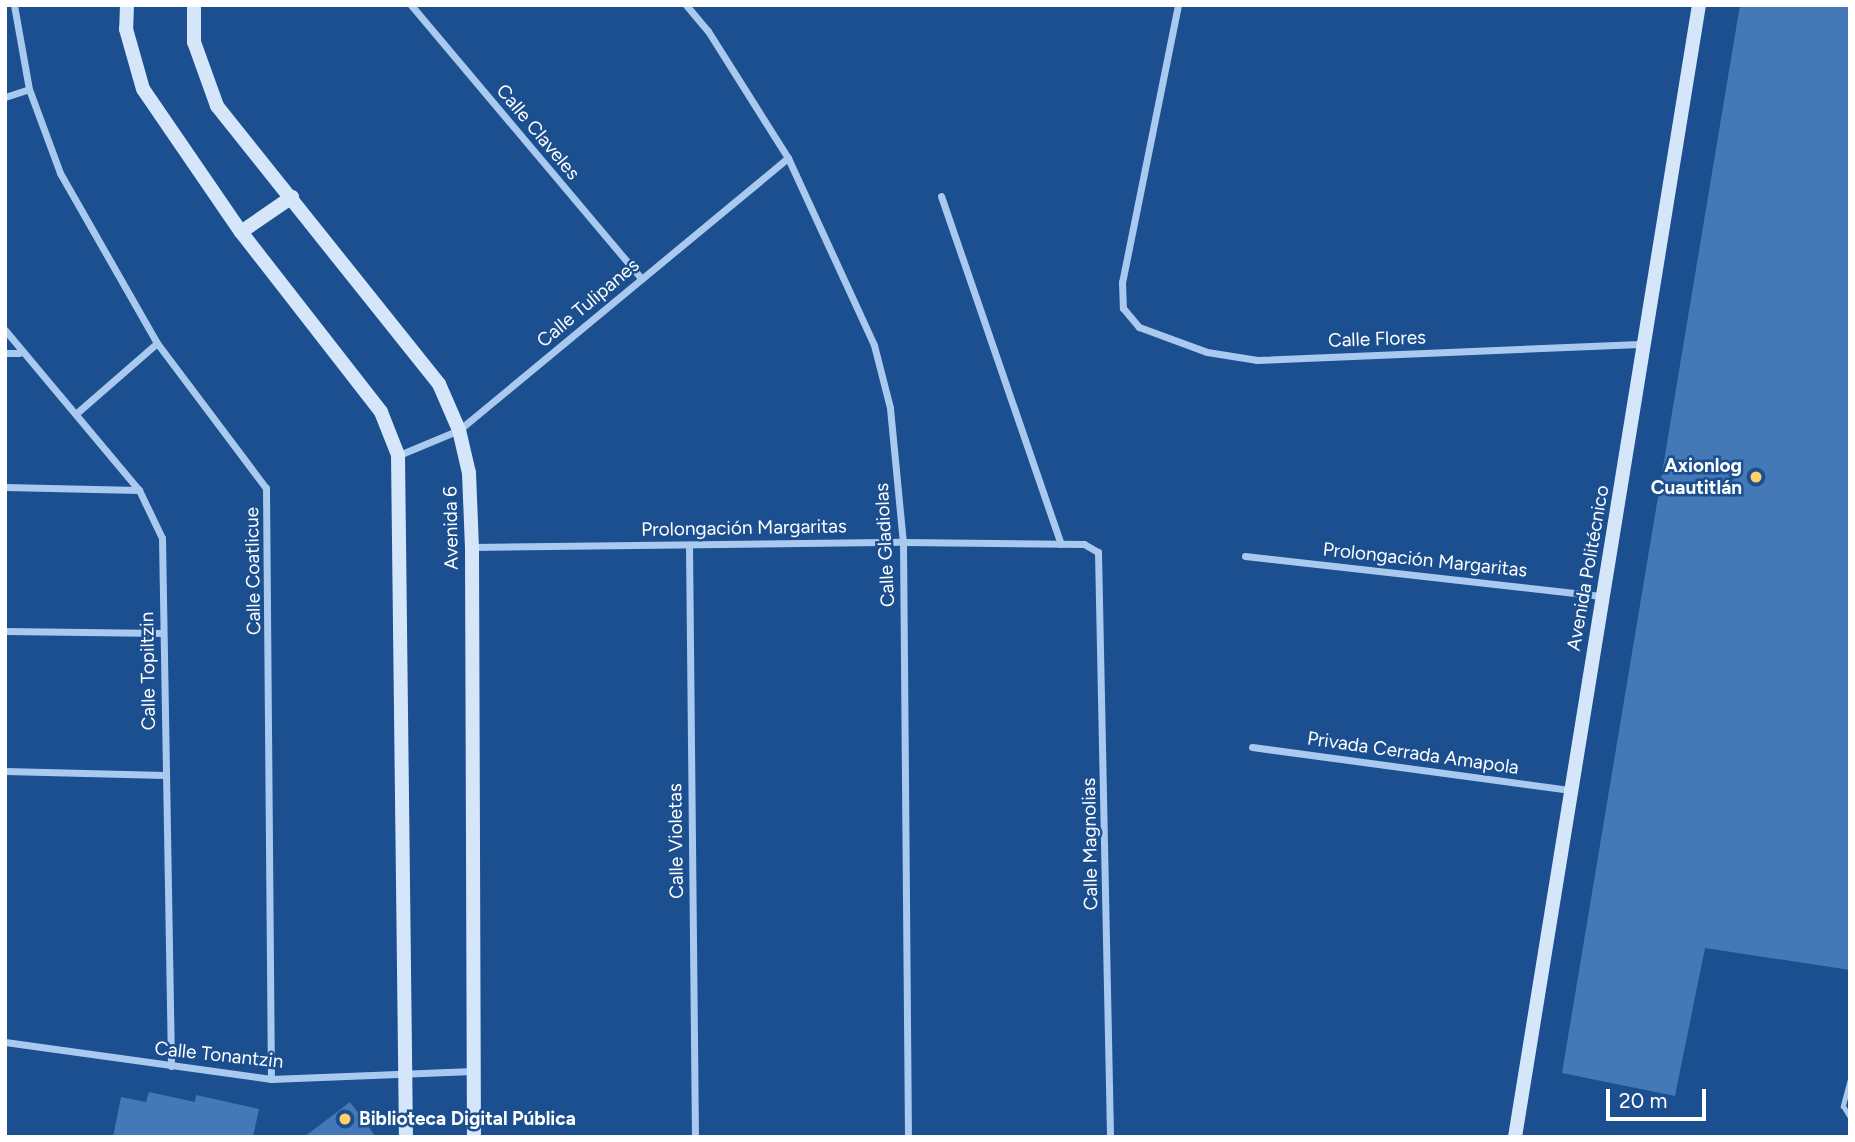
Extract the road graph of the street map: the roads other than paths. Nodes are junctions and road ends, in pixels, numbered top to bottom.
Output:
1 (14, 5) edge
2 (127, 5) edge
3 (194, 5) edge
4 (411, 5) edge
5 (686, 5) edge
6 (1178, 5) edge
7 (1699, 5) edge
8 (29, 89) junction
9 (5, 97) edge
10 (788, 158) junction
11 (941, 196) dead end
12 (292, 197) junction
13 (241, 232) junction
14 (642, 279) junction
15 (5, 330) edge
16 (157, 343) junction
17 (1647, 344) junction
18 (5, 353) edge
19 (19, 353) junction
20 (79, 411) junction
21 (459, 430) junction
22 (398, 455) junction
23 (5, 487) edge
24 (139, 490) junction
25 (903, 541) junction
26 (1061, 544) junction
27 (689, 545) junction
28 (472, 547) junction
29 (1098, 552) joint
30 (1245, 556) dead end
31 (1601, 596) junction
32 (5, 631) edge
33 (163, 633) junction
34 (1252, 747) dead end
35 (5, 771) edge
36 (165, 775) junction
37 (1571, 790) junction
38 (5, 1042) edge
39 (171, 1066) junction
40 (473, 1071) junction
41 (405, 1075) junction
42 (271, 1079) junction
43 (1850, 1079) edge
44 (1850, 1117) edge
45 (406, 1137) edge
46 (474, 1137) edge
47 (695, 1137) edge
48 (908, 1137) edge
49 (1110, 1137) edge
50 (1515, 1137) edge

1 - 8 street, Calle Coatlicue
2 - 13 street
3 - 12 street, Avenida 6
4 - 14 street, Calle Claveles
5 - 10 street, Calle Gladiolas
6 - 17 street, Calle Flores
7 - 17 street, Avenida Politécnico
8 - 9 street
8 - 16 street, Calle Coatlicue
10 - 14 street, Calle Tulipanes
10 - 25 street, Calle Gladiolas
11 - 26 street
12 - 13 street
12 - 21 street, Avenida 6
13 - 22 street
14 - 21 street, Calle Tulipanes
15 - 19 street, Calle Topiltzin
16 - 20 street
16 - 42 street, Calle Coatlicue
17 - 31 street, Avenida Politécnico
18 - 19 street
19 - 20 street, Calle Topiltzin
20 - 24 street, Calle Topiltzin
21 - 22 street, Calle Tulipanes
21 - 28 street, Avenida 6
22 - 41 street
23 - 24 street
24 - 33 street, Calle Topiltzin
25 - 26 street, Prolongación Margaritas
25 - 27 street, Prolongación Margaritas
25 - 48 street, Calle Gladiolas
26 - 29 street, Prolongación Margaritas
27 - 28 street, Prolongación Margaritas
27 - 47 street, Calle Violetas
28 - 40 street, Avenida 6
29 - 49 street, Calle Magnolias
30 - 31 street, Prolongación Margaritas
31 - 37 street, Avenida Politécnico
32 - 33 street
33 - 36 street, Calle Topiltzin
34 - 37 street, Privada Cerrada Amapola
35 - 36 street
36 - 39 street, Calle Topiltzin
37 - 50 street, Avenida Politécnico
38 - 39 street, Calle Tonantzin
39 - 42 street, Calle Tonantzin
40 - 41 street, Calle Tonantzin
40 - 46 street, Avenida 6
41 - 42 street, Calle Tonantzin
41 - 45 street
43 - 44 lane

